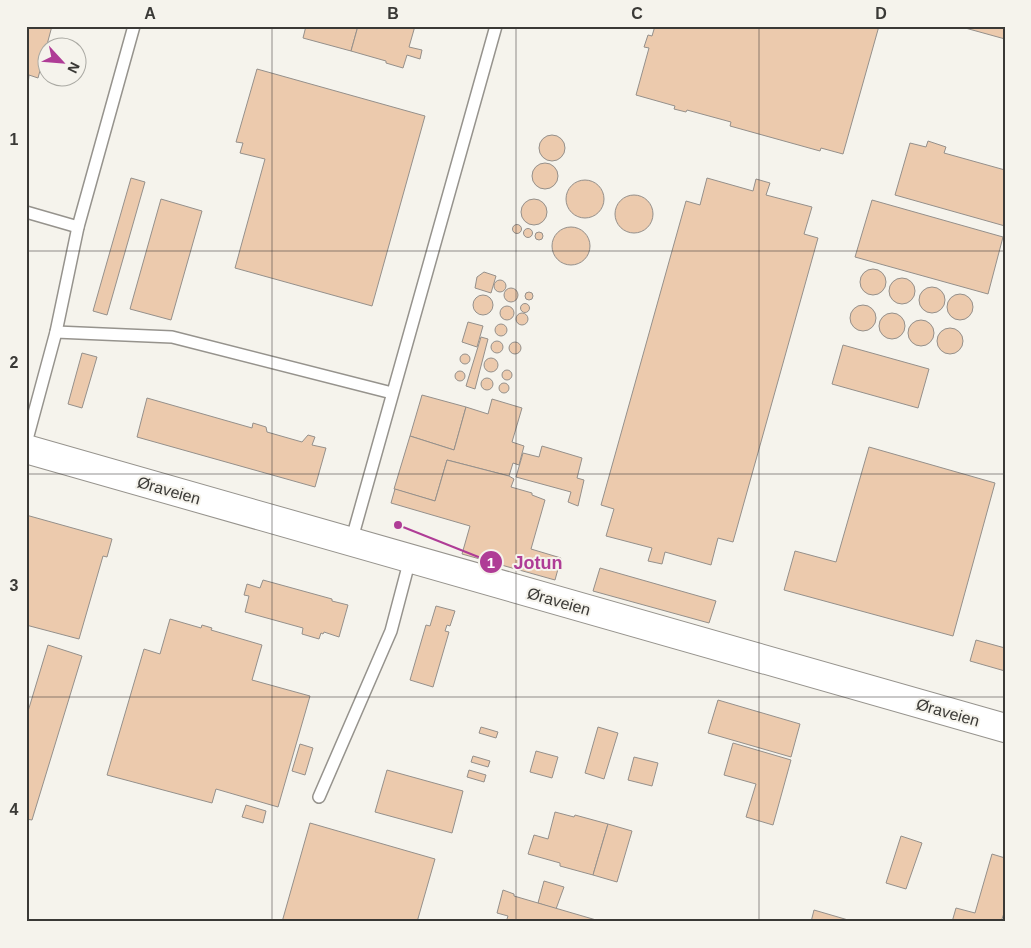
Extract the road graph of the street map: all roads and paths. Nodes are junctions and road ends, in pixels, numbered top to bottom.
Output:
1 (134, 26) edge
2 (496, 26) edge
3 (26, 212) edge
4 (78, 227) junction
5 (56, 332) junction
6 (392, 393) junction
7 (26, 443) edge
8 (26, 449) edge
9 (351, 542) junction
10 (410, 559) junction
11 (1005, 728) edge
12 (319, 798) dead end

1 - 4 lane
2 - 6 lane
3 - 4 lane
4 - 5 lane
5 - 6 lane
5 - 7 lane
6 - 9 lane
8 - 9 street, Øraveien
9 - 10 street, Øraveien
10 - 11 street, Øraveien
10 - 12 lane

